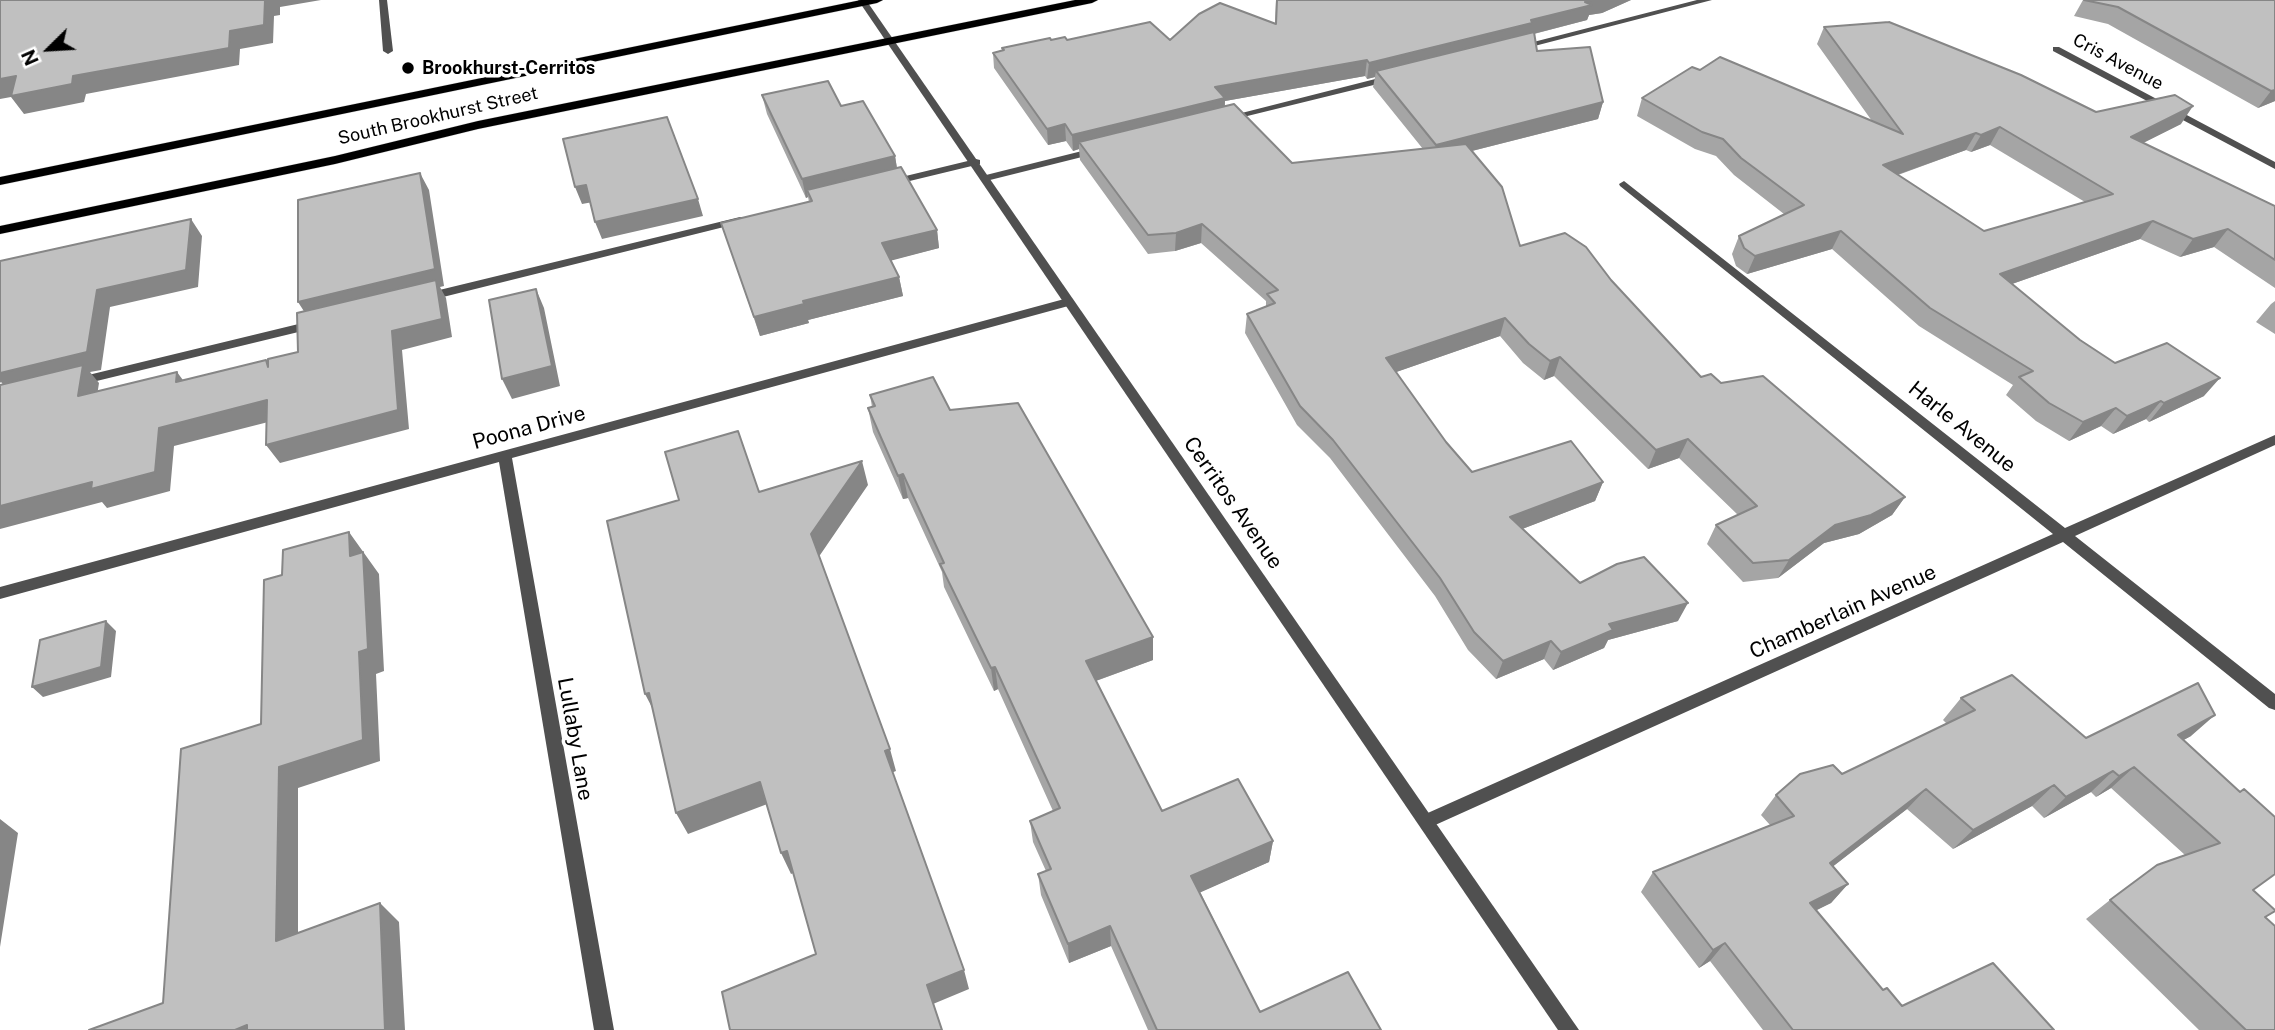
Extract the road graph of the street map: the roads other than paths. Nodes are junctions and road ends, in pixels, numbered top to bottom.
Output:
1 (383, 0) edge
2 (1092, 0) edge
3 (1708, 0) edge
4 (868, 1) edge
5 (890, 39) junction
6 (1508, 49) edge
7 (2056, 49) dead end
8 (388, 51) dead end
9 (1401, 76) edge
10 (1213, 122) edge
11 (1107, 148) edge
12 (976, 162) junction
13 (2275, 166) edge
14 (986, 178) junction
15 (0, 181) edge
16 (1624, 184) dead end
17 (881, 185) edge
18 (759, 215) edge
19 (0, 230) edge
20 (420, 298) edge
21 (1068, 302) junction
22 (325, 321) edge
23 (68, 385) edge
24 (2275, 440) edge
25 (505, 456) junction
26 (2065, 536) junction
27 (0, 593) edge
28 (2275, 703) edge
29 (1427, 821) junction
30 (604, 1030) edge
31 (1569, 1030) edge

1 - 8 street
2 - 5 main road, South Brookhurst Street
3 - 6 street
4 - 5 street, Cerritos Avenue
4 - 15 main road, South Brookhurst Street
5 - 12 street, Cerritos Avenue
5 - 19 main road, South Brookhurst Street
7 - 13 street, Cris Avenue
9 - 10 street
11 - 14 street
12 - 14 street, Cerritos Avenue
12 - 17 street
14 - 21 street, Cerritos Avenue
16 - 26 street, Harle Avenue
18 - 20 street
21 - 25 street, Poona Drive
21 - 29 street, Cerritos Avenue
22 - 23 street
24 - 26 street, Chamberlain Avenue
25 - 27 street, Poona Drive
25 - 30 street, Lullaby Lane
26 - 28 street, Harle Avenue
26 - 29 street, Chamberlain Avenue
29 - 31 street, Cerritos Avenue

